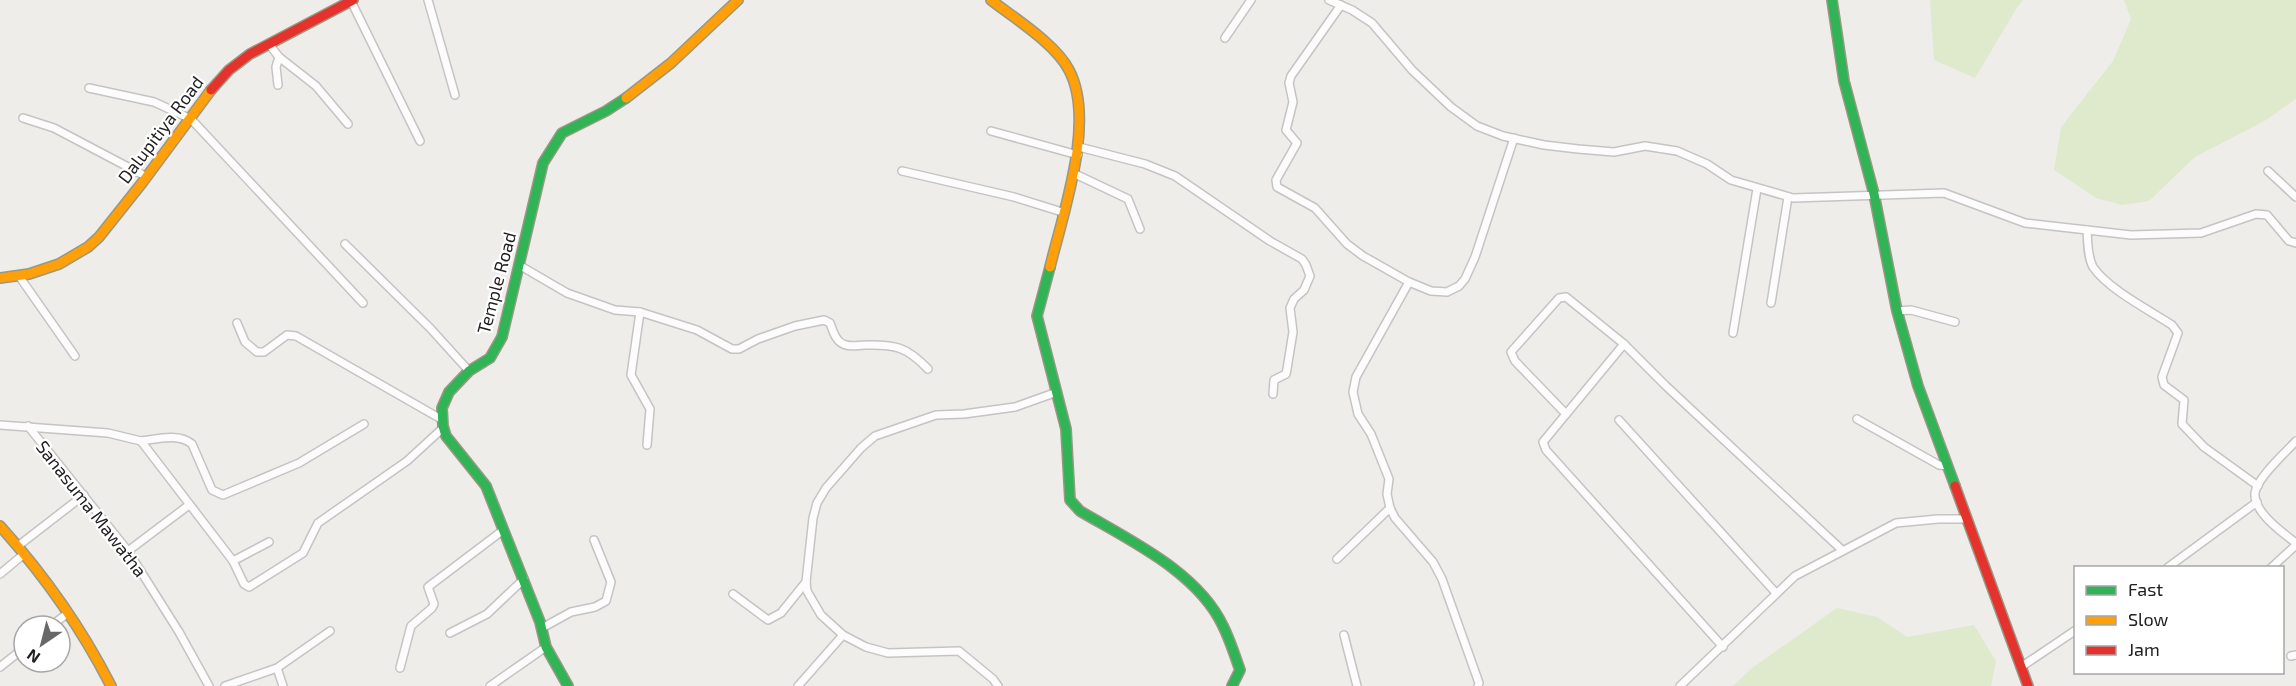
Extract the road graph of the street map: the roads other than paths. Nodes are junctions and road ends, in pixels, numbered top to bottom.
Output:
1 (428, 0) edge
2 (738, 0) edge
3 (991, 0) edge
4 (1251, 0) edge
5 (1329, 0) edge
6 (1352, 0) edge
7 (1832, 0) edge
8 (352, 1) edge
9 (1343, 6) junction
10 (1224, 38) dead end
11 (269, 44) junction
12 (279, 57) junction
13 (278, 85) dead end
14 (89, 88) dead end
15 (455, 95) dead end
16 (23, 118) dead end
17 (191, 118) junction
18 (348, 124) dead end
19 (991, 131) dead end
20 (1514, 138) junction
21 (420, 141) dead end
22 (1079, 151) junction
23 (902, 171) dead end
24 (2268, 171) dead end
25 (1073, 173) junction
26 (147, 177) junction
27 (1757, 189) junction
28 (1874, 194) junction
29 (1788, 197) junction
30 (2296, 197) edge
31 (1062, 212) junction
32 (1140, 229) dead end
33 (2087, 230) junction
34 (2296, 243) edge
35 (345, 244) dead end
36 (519, 265) junction
37 (19, 276) junction
38 (0, 278) edge
39 (1409, 282) junction
40 (363, 303) dead end
41 (1771, 303) dead end
42 (1897, 311) junction
43 (640, 312) junction
44 (237, 322) dead end
45 (1955, 322) dead end
46 (1733, 333) dead end
47 (1624, 344) junction
48 (75, 356) dead end
49 (928, 369) dead end
50 (470, 371) junction
51 (1057, 392) junction
52 (1273, 394) dead end
53 (1566, 414) junction
54 (1857, 419) dead end
55 (1619, 420) dead end
56 (364, 424) dead end
57 (442, 424) junction
58 (0, 425) edge
59 (28, 426) junction
60 (141, 441) junction
61 (2296, 441) edge
62 (647, 445) dead end
63 (1947, 466) junction
64 (2258, 486) junction
65 (84, 495) junction
66 (2257, 502) junction
67 (189, 505) junction
68 (1390, 508) junction
69 (1967, 519) junction
70 (0, 526) edge
71 (502, 531) junction
72 (594, 540) dead end
73 (269, 542) dead end
74 (2296, 544) edge
75 (21, 550) junction
76 (1842, 550) junction
77 (128, 551) junction
78 (1337, 559) dead end
79 (233, 561) junction
80 (2168, 566) edge
81 (2272, 566) edge
82 (0, 574) edge
83 (524, 579) junction
84 (806, 582) junction
85 (1776, 592) junction
86 (732, 594) dead end
87 (68, 613) joint
88 (542, 627) junction
89 (2074, 631) edge
90 (330, 632) dead end
91 (450, 633) dead end
92 (843, 635) junction
93 (1344, 635) dead end
94 (546, 647) junction
95 (1723, 647) junction
96 (12, 658) edge
97 (0, 667) edge
98 (2021, 667) junction
99 (277, 668) junction
100 (400, 668) dead end
101 (110, 686) edge
102 (209, 686) edge
103 (225, 686) edge
104 (283, 686) edge
105 (490, 686) edge
106 (568, 686) edge
107 (798, 686) edge
108 (998, 686) edge
109 (1232, 686) edge
110 (1357, 686) edge
111 (1478, 686) edge
112 (1680, 686) edge
113 (2028, 686) edge

1 - 15 street
2 - 36 street, Temple Road
3 - 22 street
4 - 10 street
5 - 9 street
6 - 9 street
7 - 28 street
8 - 11 street, Dalupitiya Road
8 - 21 street
9 - 20 street
9 - 39 street
11 - 12 street
11 - 17 street, Dalupitiya Road
12 - 13 street
12 - 18 street
14 - 17 street
16 - 26 street
17 - 26 street, Dalupitiya Road
17 - 40 street
19 - 22 street
20 - 27 street
20 - 39 street
22 - 25 street
22 - 52 street
23 - 31 street
24 - 30 street
25 - 31 street
25 - 32 street
26 - 37 street, Dalupitiya Road
27 - 29 street
27 - 46 street
28 - 29 street
28 - 33 street
28 - 42 street
29 - 41 street
31 - 51 street
33 - 34 street
33 - 64 street
35 - 50 street
36 - 43 street
36 - 50 street, Temple Road
37 - 38 street, Dalupitiya Road
37 - 48 street
39 - 68 street
42 - 45 street
42 - 63 street
43 - 49 street
43 - 62 street
44 - 57 street
47 - 53 street
47 - 53 street
47 - 76 street
50 - 57 street, Temple Road
51 - 84 street
51 - 109 street
53 - 95 street
54 - 63 street
55 - 85 street
56 - 60 street, Sanasuma Mawatha
57 - 71 street
57 - 79 street
58 - 59 street, Sanasuma Mawatha
59 - 60 street, Sanasuma Mawatha
59 - 65 street, Sanasuma Mawatha
60 - 67 street
61 - 64 street
63 - 69 street
64 - 66 street
65 - 75 street
65 - 77 street, Sanasuma Mawatha
66 - 74 street
66 - 80 street
67 - 77 street
67 - 79 street
68 - 78 street
68 - 111 street
69 - 76 street
69 - 98 street
70 - 75 street
71 - 83 street
71 - 100 street
72 - 88 street
73 - 79 street
74 - 81 street
75 - 82 street
75 - 87 street
76 - 85 street
77 - 102 street, Sanasuma Mawatha
83 - 88 street
83 - 91 street
84 - 86 street
84 - 92 street
85 - 95 street
87 - 101 street
88 - 94 street
89 - 98 street
90 - 99 street
92 - 107 street
92 - 108 street
93 - 110 street
94 - 105 street
94 - 106 street
95 - 112 street
96 - 97 street
98 - 113 street
99 - 103 street
99 - 104 street

